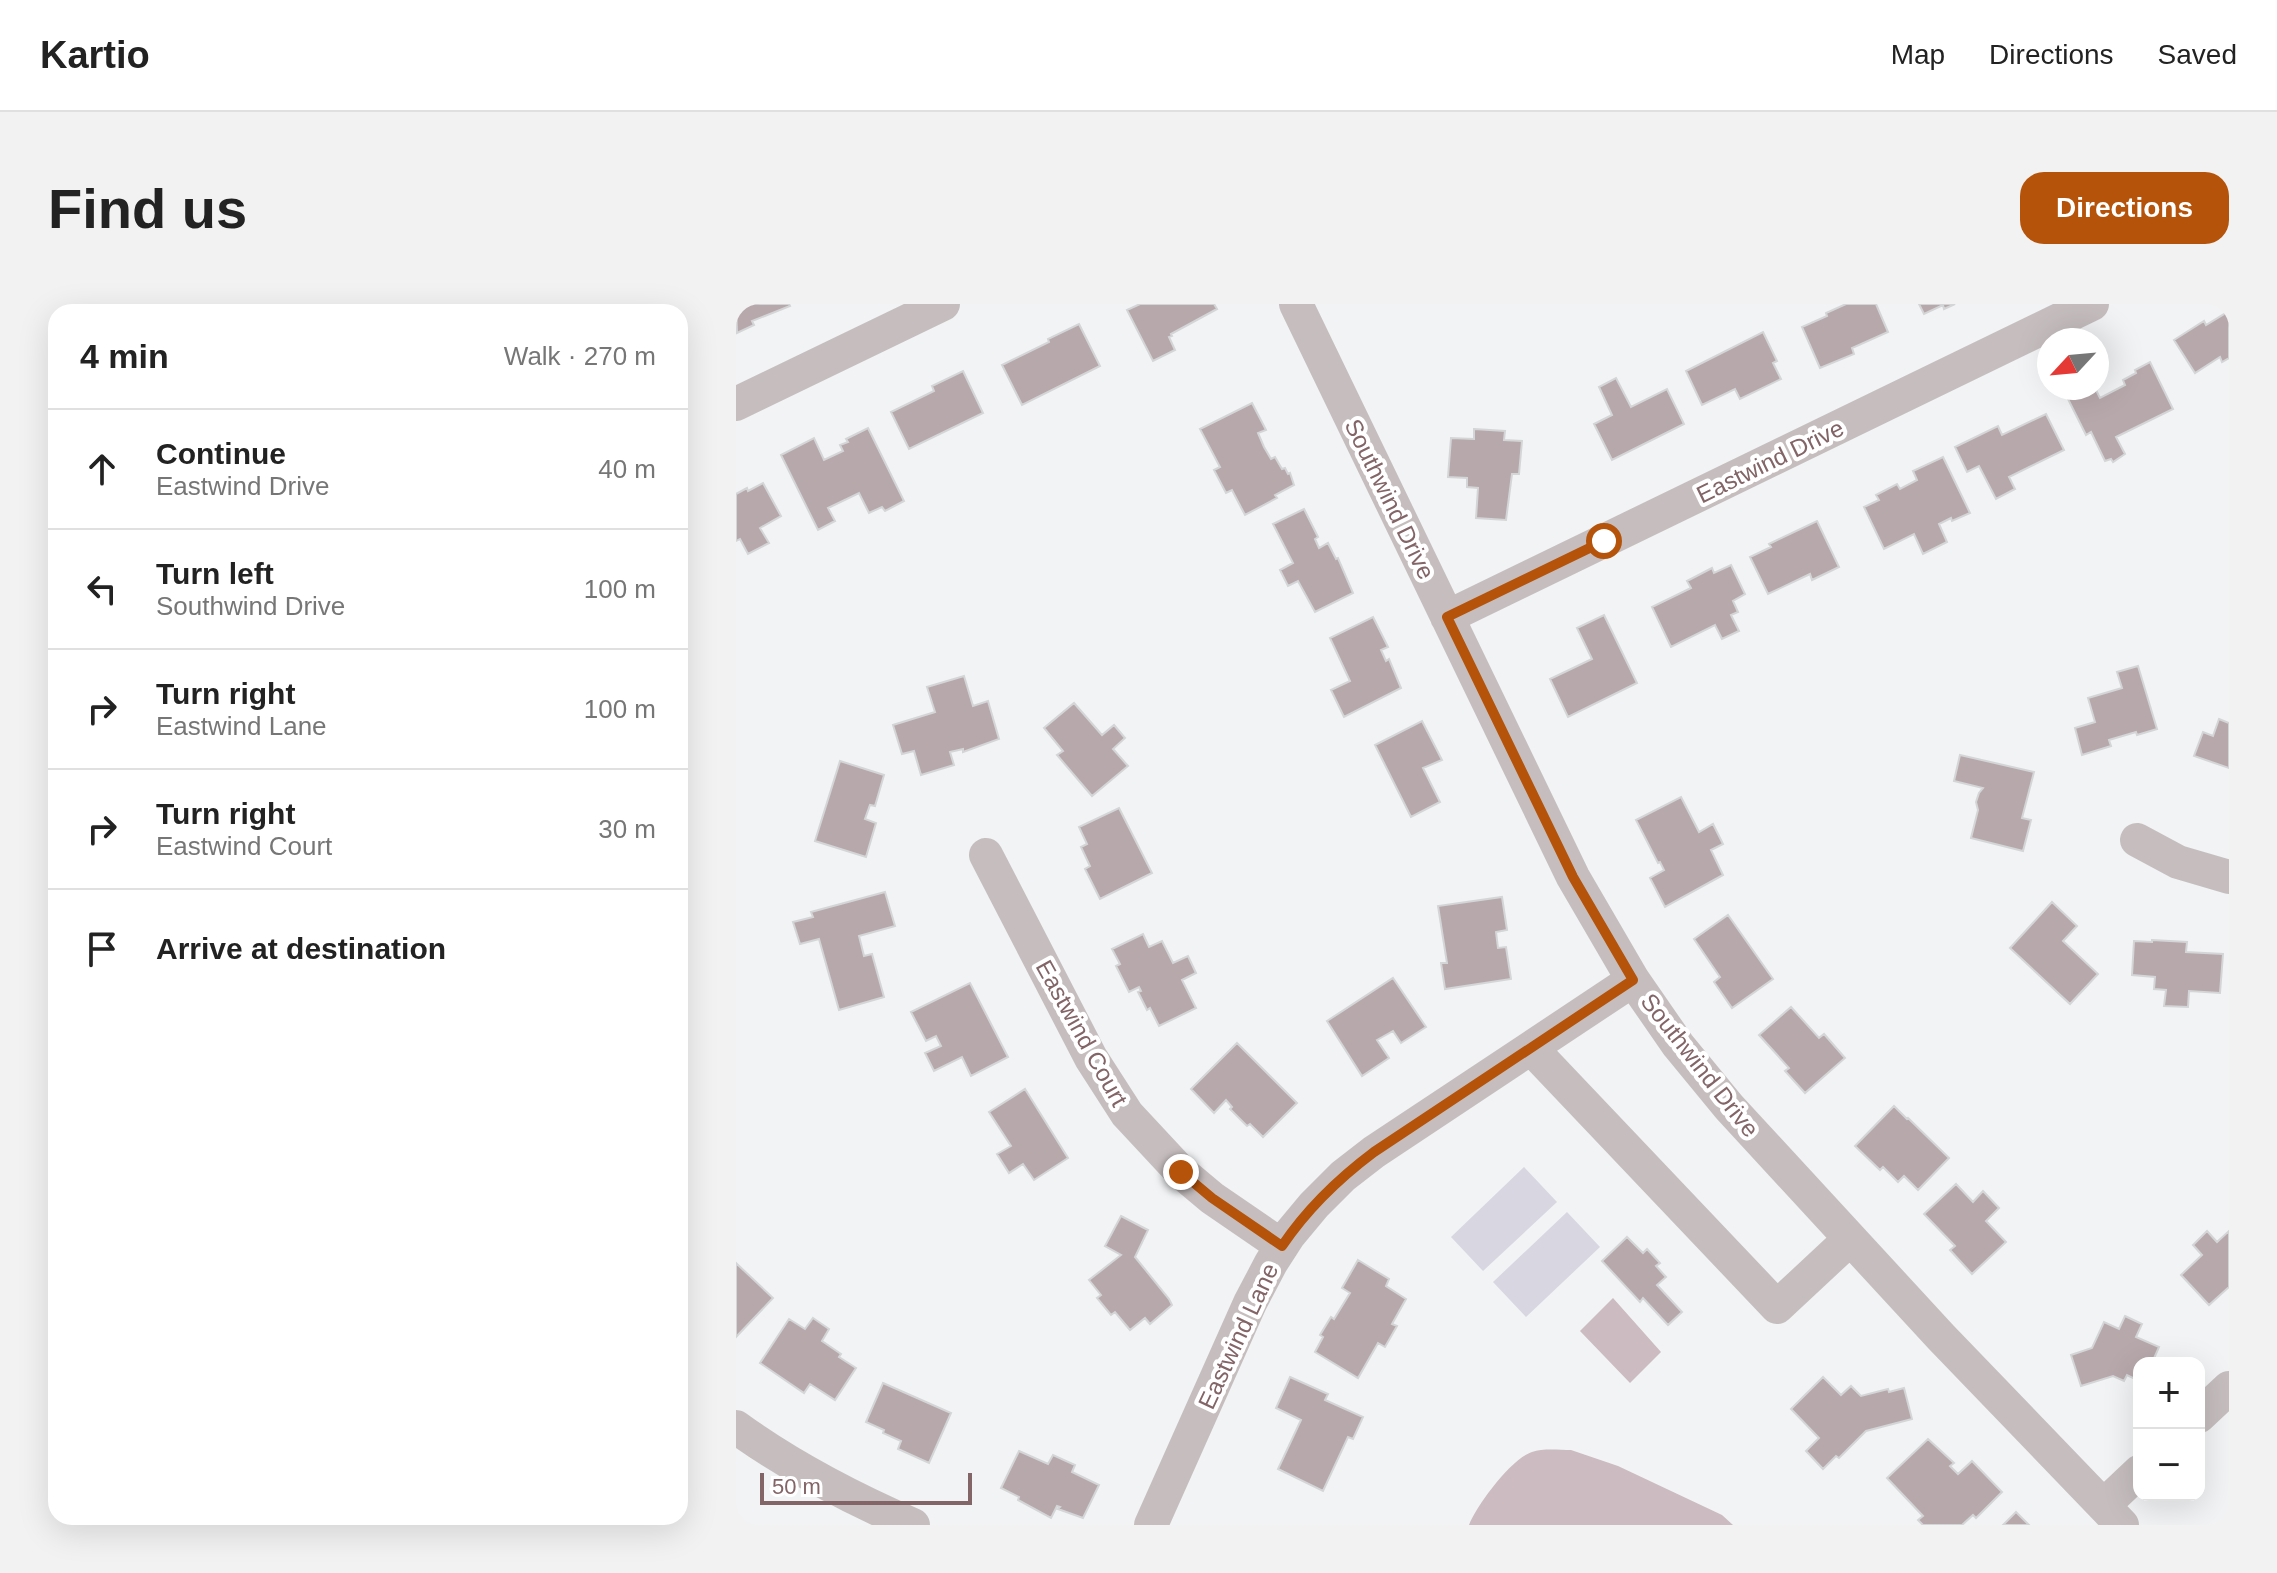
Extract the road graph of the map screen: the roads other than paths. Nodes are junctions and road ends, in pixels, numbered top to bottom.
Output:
1 (943, 304) edge
2 (1296, 304) edge
3 (2092, 304) edge
4 (736, 404) edge
5 (1447, 617) junction
6 (2137, 840) dead end
7 (986, 855) dead end
8 (2229, 877) edge
9 (1633, 980) junction
10 (1531, 1048) junction
11 (1850, 1239) junction
12 (1282, 1246) junction
13 (2229, 1388) edge
14 (2205, 1410) edge
15 (736, 1427) edge
16 (2133, 1482) edge
17 (860, 1514) edge
18 (2113, 1515) edge
19 (913, 1525) edge
20 (1151, 1525) edge

1 - 4 street
2 - 5 street, Southwind Drive
3 - 5 street, Eastwind Drive
5 - 9 street, Southwind Drive
6 - 8 street
7 - 12 street, Eastwind Court
9 - 10 street, Eastwind Lane
9 - 11 street, Southwind Drive
10 - 11 street
10 - 12 street, Eastwind Lane
11 - 18 street, Southwind Drive
12 - 20 street, Eastwind Lane
13 - 14 street
15 - 17 street
16 - 18 street
17 - 19 street

